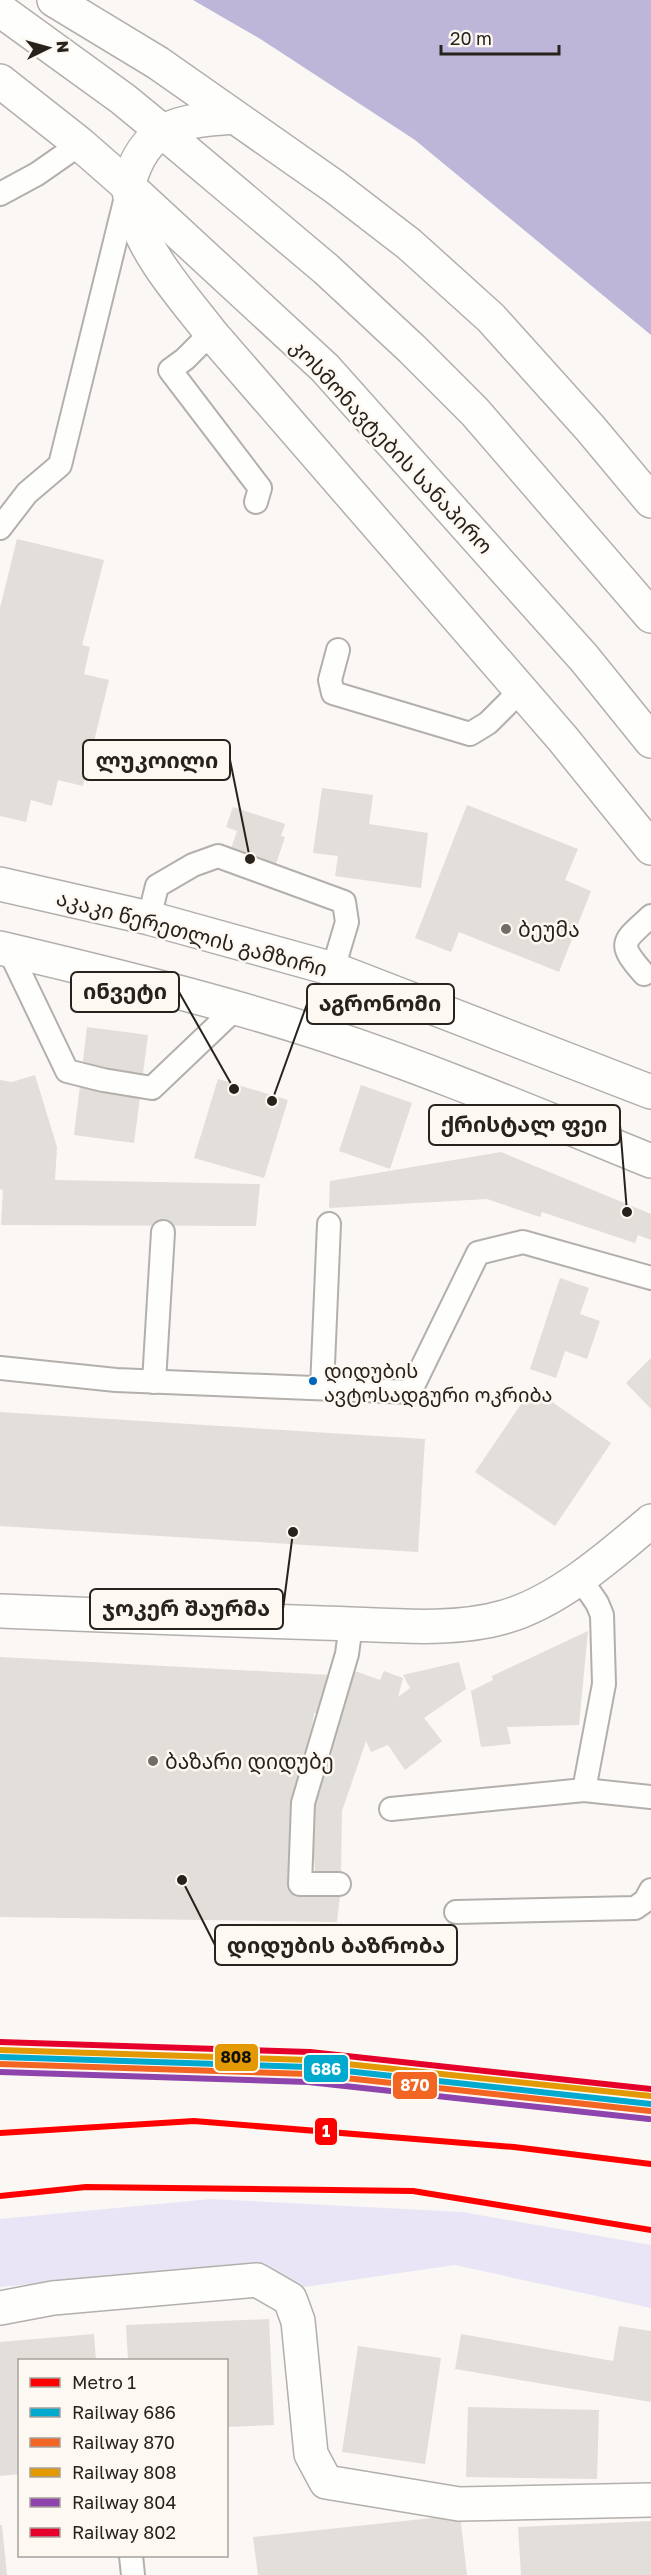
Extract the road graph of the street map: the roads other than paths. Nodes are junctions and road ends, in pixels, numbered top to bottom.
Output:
1 (54, 0) edge
2 (0, 10) edge
3 (0, 81) edge
4 (234, 117) junction
5 (162, 130) junction
6 (80, 144) junction
7 (129, 186) junction
8 (0, 194) edge
9 (211, 333) junction
10 (651, 501) edge
11 (256, 502) dead end
12 (0, 528) edge
13 (651, 616) edge
14 (338, 651) dead end
15 (521, 690) junction
16 (651, 741) edge
17 (651, 848) edge
18 (0, 884) edge
19 (651, 916) edge
20 (149, 918) junction
21 (4, 949) edge
22 (333, 969) junction
23 (644, 974) dead end
24 (236, 1008) junction
25 (651, 1092) edge
26 (651, 1161) edge
27 (329, 1224) dead end
28 (163, 1232) dead end
29 (651, 1278) edge
30 (0, 1368) edge
31 (153, 1382) junction
32 (322, 1388) junction
33 (651, 1521) edge
34 (579, 1577) junction
35 (0, 1611) edge
36 (351, 1624) junction
37 (584, 1790) junction
38 (651, 1797) edge
39 (391, 1809) dead end
40 (339, 1884) dead end
41 (651, 1890) edge
42 (456, 1912) dead end
43 (0, 2308) edge
44 (651, 2500) edge
45 (131, 2557) edge
46 (133, 2575) edge

1 - 4 main road
2 - 5 main road
3 - 6 main road, კოსმონავტების სანაპირო
4 - 5 main road
4 - 10 main road
5 - 7 main road
5 - 13 main road
6 - 7 main road, კოსმონავტების სანაპირო
6 - 8 lane
7 - 9 main road
7 - 12 lane
7 - 16 main road, კოსმონავტების სანაპირო
9 - 11 lane
9 - 15 main road
14 - 15 lane
15 - 17 main road
18 - 20 main road, აკაკი წერეთლის გამზირი
19 - 23 lane
20 - 22 main road, აკაკი წერეთლის გამზირი
20 - 22 lane
21 - 24 main road
21 - 24 lane
22 - 25 main road, აკაკი წერეთლის გამზირი
24 - 26 main road
27 - 32 lane
28 - 31 lane
29 - 32 lane
30 - 31 lane
31 - 32 lane
33 - 34 main road
34 - 36 main road
34 - 37 lane
35 - 36 main road
36 - 40 lane
37 - 38 lane
37 - 39 lane
41 - 42 lane
43 - 44 main road
45 - 46 lane

